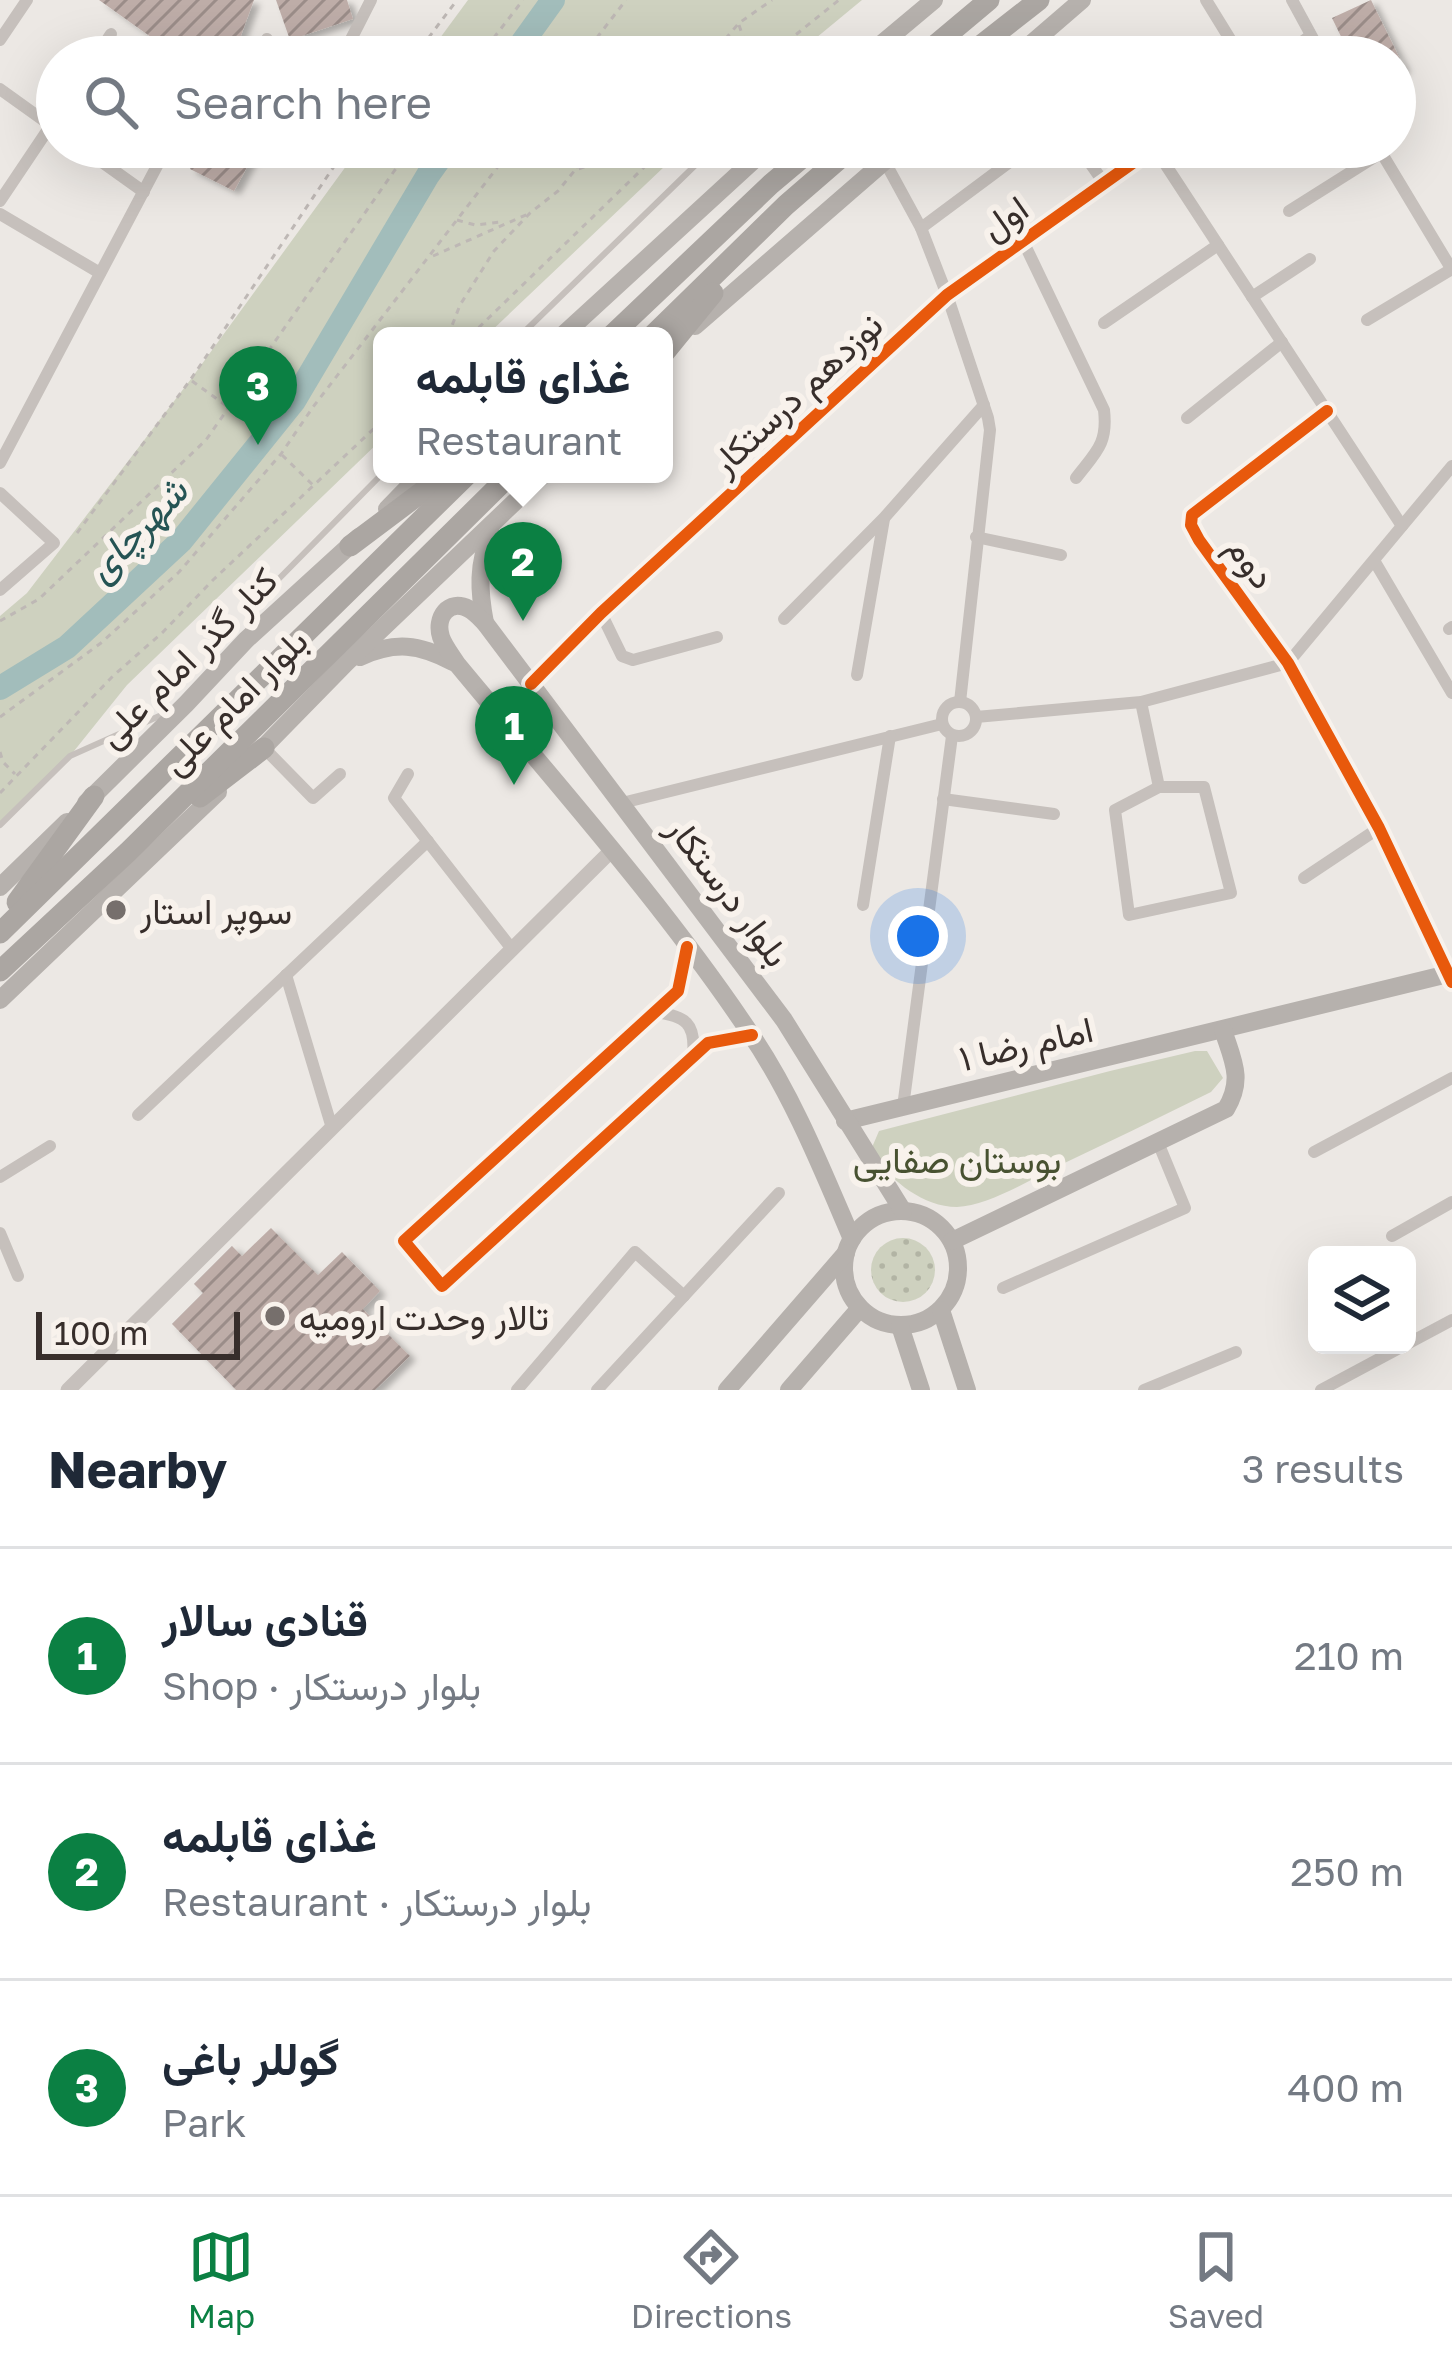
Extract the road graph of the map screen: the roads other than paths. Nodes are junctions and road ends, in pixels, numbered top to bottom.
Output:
1 (27, 0) edge
2 (371, 0) edge
3 (934, 0) edge
4 (988, 0) edge
5 (1039, 0) edge
6 (1082, 0) edge
7 (1206, 0) edge
8 (1292, 0) edge
9 (353, 36) edge
10 (891, 36) edge
11 (946, 36) edge
12 (993, 36) edge
13 (1040, 36) edge
14 (1228, 36) edge
15 (1310, 36) edge
16 (0, 40) edge
17 (0, 89) edge
18 (36, 112) edge
19 (36, 151) edge
20 (110, 168) edge
21 (156, 168) edge
22 (692, 168) edge
23 (745, 168) edge
24 (791, 168) edge
25 (829, 168) edge
26 (875, 168) edge
27 (888, 168) edge
28 (1002, 168) edge
29 (1094, 168) edge
30 (1125, 168) edge
31 (1168, 168) edge
32 (1352, 168) edge
33 (1390, 168) edge
34 (1104, 183) junction
35 (143, 192) junction
36 (0, 201) edge
37 (786, 205) junction
38 (1289, 211) dead end
39 (0, 214) edge
40 (921, 229) junction
41 (1023, 241) junction
42 (1218, 245) junction
43 (1310, 259) dead end
44 (1452, 270) edge
45 (100, 273) junction
46 (947, 295) junction
47 (1252, 297) junction
48 (1367, 320) dead end
49 (1104, 322) dead end
50 (529, 327) edge
51 (572, 327) edge
52 (621, 327) edge
53 (661, 327) edge
54 (673, 342) edge
55 (1282, 342) junction
56 (673, 345) edge
57 (984, 405) junction
58 (1327, 411) junction
59 (1186, 418) dead end
60 (0, 463) edge
61 (1452, 466) edge
62 (1076, 478) dead end
63 (373, 483) edge
64 (412, 483) edge
65 (434, 483) edge
66 (459, 483) edge
67 (502, 483) edge
68 (535, 483) edge
69 (0, 494) edge
70 (884, 518) junction
71 (499, 520) junction
72 (1402, 526) junction
73 (976, 537) junction
74 (350, 546) junction
75 (1061, 555) dead end
76 (1375, 562) junction
77 (0, 590) edge
78 (601, 613) junction
79 (784, 619) dead end
80 (485, 622) junction
81 (717, 637) dead end
82 (246, 640) junction
83 (347, 662) junction
84 (1288, 663) junction
85 (457, 664) junction
86 (856, 675) dead end
87 (530, 685) junction
88 (1452, 693) edge
89 (960, 702) junction
90 (1141, 702) junction
91 (186, 704) junction
92 (976, 717) junction
93 (947, 730) junction
94 (890, 736) junction
95 (264, 748) junction
96 (340, 774) dead end
97 (408, 774) dead end
98 (1159, 787) junction
99 (94, 796) junction
100 (943, 800) junction
101 (622, 803) junction
102 (1054, 814) dead end
103 (0, 825) edge
104 (1379, 829) junction
105 (428, 841) junction
106 (611, 850) junction
107 (128, 852) junction
108 (1304, 878) dead end
109 (0, 887) edge
110 (863, 905) dead end
111 (0, 929) edge
112 (687, 947) junction
113 (512, 949) junction
114 (0, 971) edge
115 (286, 975) junction
116 (1451, 977) edge
117 (0, 1000) edge
118 (656, 1012) junction
119 (1223, 1030) junction
120 (752, 1035) junction
121 (693, 1056) junction
122 (1452, 1078) edge
123 (903, 1107) junction
124 (138, 1115) dead end
125 (844, 1121) junction
126 (332, 1128) junction
127 (1157, 1140) junction
128 (50, 1145) dead end
129 (1314, 1152) dead end
130 (0, 1177) edge
131 (779, 1193) dead end
132 (1452, 1202) edge
133 (902, 1211) junction
134 (0, 1233) edge
135 (1392, 1236) dead end
136 (952, 1240) junction
137 (849, 1246) junction
138 (18, 1276) dead end
139 (1003, 1288) dead end
140 (684, 1296) junction
141 (860, 1308) junction
142 (941, 1310) junction
143 (1452, 1320) edge
144 (900, 1326) junction
145 (1416, 1339) edge
146 (1236, 1352) dead end
147 (1388, 1354) edge
148 (75, 1388) edge
149 (517, 1390) edge
150 (597, 1390) edge
151 (727, 1390) edge
152 (789, 1390) edge
153 (921, 1390) edge
154 (967, 1390) edge
155 (1144, 1390) edge
156 (1321, 1390) edge

1 - 16 street
2 - 9 street
3 - 10 main road
4 - 11 highway
5 - 12 highway
6 - 13 main road
7 - 14 street
8 - 15 street
17 - 18 street
19 - 36 street
20 - 35 street
21 - 35 street
22 - 50 lane
23 - 51 main road
24 - 52 highway
25 - 37 highway
26 - 56 main road
27 - 40 street
28 - 40 street
29 - 34 street
30 - 34 street, اول
31 - 42 street
32 - 38 street
33 - 44 street
34 - 41 street, اول
35 - 45 street
37 - 53 highway
37 - 54 highway
39 - 45 street
40 - 46 street
41 - 46 street, اول
41 - 62 street
42 - 47 street
42 - 49 street
43 - 47 street
44 - 48 street
45 - 60 street
46 - 57 street
46 - 78 street, نوزدهم درستکار
47 - 55 street
55 - 58 street
55 - 59 street
57 - 70 street
57 - 73 street
58 - 72 street
58 - 84 street, دوم
61 - 72 street
63 - 82 lane
64 - 74 main road, کنار گذر امام علی
65 - 74 highway
66 - 111 highway, بلوار امام علی
67 - 107 highway, بلوار امام علی
68 - 71 main road
69 - 77 street
70 - 79 street
70 - 86 street
71 - 80 main road
71 - 83 main road
72 - 76 street
73 - 75 street
73 - 89 street
74 - 82 main road, کنار گذر امام علی
76 - 84 street
76 - 88 street
78 - 81 street
78 - 87 street, نوزدهم درستکار
80 - 85 main road
80 - 87 main road, بلوار درستکار
82 - 91 main road, کنار گذر امام علی
83 - 85 main road
83 - 95 main road
84 - 90 street
84 - 104 street
85 - 106 main road, بلوار درستکار
87 - 101 main road, بلوار درستکار
89 - 92 street
89 - 93 street
90 - 92 street
90 - 98 street
91 - 99 main road, کنار گذر امام علی
91 - 103 lane
92 - 93 street
93 - 94 street
93 - 100 street
94 - 101 street
94 - 110 street
95 - 96 street
95 - 107 highway
95 - 117 main road
97 - 105 street
98 - 98 street
99 - 109 main road, کنار گذر امام علی
99 - 111 highway
100 - 102 street
100 - 123 street
101 - 125 main road, بلوار درستکار
104 - 108 street
104 - 116 street
105 - 113 street
105 - 115 street
106 - 112 main road, بلوار درستکار
106 - 113 street
107 - 114 highway, بلوار امام علی
112 - 118 street
112 - 120 main road, بلوار درستکار
113 - 126 street
115 - 124 street
115 - 126 street
116 - 119 main road, امام رضا ۱
118 - 121 street
118 - 121 street
119 - 123 main road, امام رضا ۱
119 - 127 main road
120 - 121 street
120 - 137 main road, بلوار درستکار
122 - 129 street
123 - 125 main road, امام رضا ۱
125 - 133 main road, بلوار درستکار
126 - 148 street
127 - 136 main road
127 - 139 street
128 - 130 street
131 - 140 street
132 - 135 street
133 - 136 main road
133 - 137 main road
134 - 138 street
136 - 142 main road
137 - 141 main road
137 - 151 main road
140 - 149 street
140 - 150 street
141 - 144 main road
141 - 152 main road
142 - 144 main road
142 - 154 main road
143 - 145 street
144 - 153 main road
146 - 155 street
147 - 156 street

